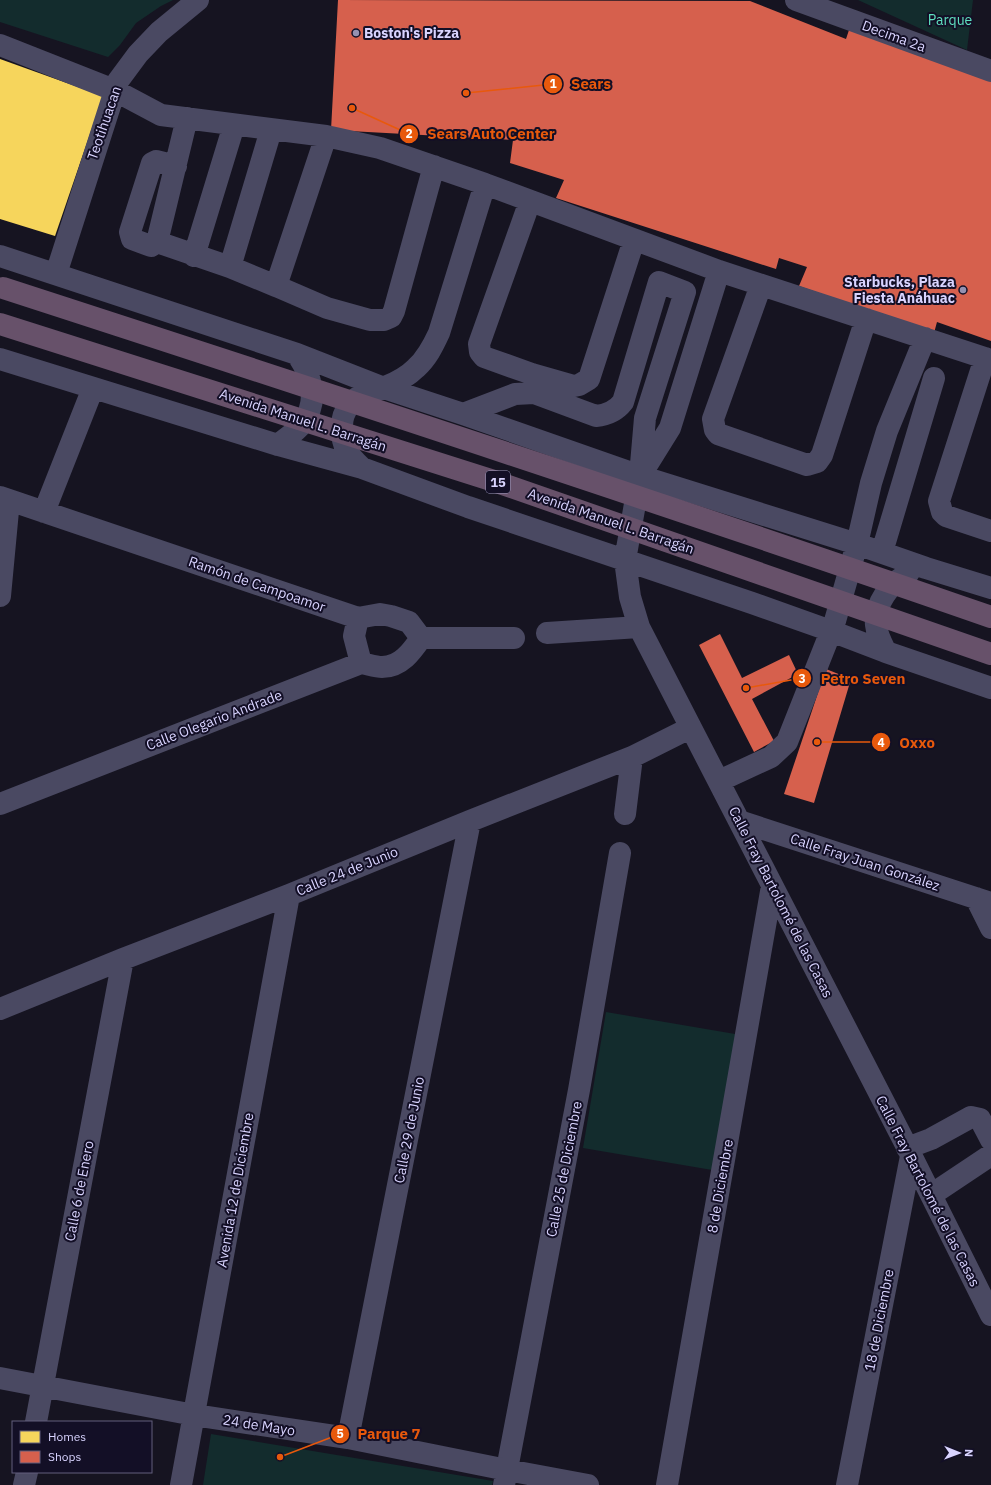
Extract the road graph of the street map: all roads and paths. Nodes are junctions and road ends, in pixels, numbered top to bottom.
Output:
1 (198, 0) edge
2 (796, 0) edge
3 (0, 45) edge
4 (991, 71) edge
5 (114, 90) junction
6 (187, 118) junction
7 (234, 125) junction
8 (271, 130) junction
9 (326, 136) junction
10 (176, 166) junction
11 (434, 166) junction
12 (485, 184) junction
13 (530, 200) junction
14 (634, 240) junction
15 (157, 242) junction
16 (0, 256) edge
17 (194, 256) junction
18 (230, 267) junction
19 (719, 272) junction
20 (56, 274) junction
21 (761, 285) junction
22 (276, 286) junction
23 (3, 288) dead end
24 (866, 319) junction
25 (0, 324) edge
26 (925, 338) junction
27 (297, 354) junction
28 (0, 359) edge
29 (988, 359) edge
30 (934, 378) dead end
31 (93, 388) junction
32 (384, 388) junction
33 (464, 414) junction
34 (278, 445) junction
35 (362, 468) junction
36 (640, 476) junction
37 (5, 498) edge
38 (44, 512) junction
39 (991, 531) edge
40 (857, 544) junction
41 (882, 552) junction
42 (626, 560) junction
43 (926, 568) junction
44 (991, 588) edge
45 (0, 596) edge
46 (991, 617) edge
47 (358, 618) junction
48 (639, 627) junction
49 (831, 631) junction
50 (547, 634) dead end
51 (421, 638) junction
52 (514, 638) dead end
53 (886, 652) junction
54 (991, 654) edge
55 (361, 663) junction
56 (991, 688) edge
57 (690, 728) junction
58 (632, 756) junction
59 (719, 781) junction
60 (0, 804) edge
61 (625, 814) dead end
62 (470, 821) junction
63 (739, 821) junction
64 (620, 853) dead end
65 (772, 886) junction
66 (289, 895) junction
67 (984, 900) edge
68 (991, 928) edge
69 (123, 959) junction
70 (0, 1009) edge
71 (991, 1140) edge
72 (909, 1152) junction
73 (991, 1155) edge
74 (931, 1195) junction
75 (991, 1315) edge
76 (0, 1378) edge
77 (42, 1385) junction
78 (194, 1415) junction
79 (36, 1421) edge
80 (348, 1438) junction
81 (27, 1473) edge
82 (506, 1478) edge
83 (24, 1485) edge
84 (180, 1485) edge
85 (588, 1485) edge
86 (667, 1485) edge
87 (848, 1485) edge

1 - 5 street, Teotihuacan
2 - 4 street, Decima 2a
3 - 5 street
5 - 6 street
5 - 20 street, Teotihuacan
6 - 7 street
6 - 10 street
7 - 8 street
7 - 17 street
8 - 9 street
8 - 18 street
9 - 11 street
9 - 22 street
10 - 15 street
10 - 15 street
11 - 12 street
11 - 22 street
12 - 13 street
12 - 32 street
13 - 14 street
13 - 14 street
14 - 19 street
15 - 17 street
16 - 20 street
17 - 18 street
18 - 22 street
19 - 21 street
19 - 36 street
20 - 27 street
21 - 24 street
21 - 24 street
23 - 46 highway, 15, bridge
24 - 26 street
25 - 54 highway, Avenida Manuel L. Barragán / 15, bridge
26 - 29 street
26 - 40 street
27 - 32 street
27 - 34 street
28 - 31 street
29 - 39 street
30 - 41 street
31 - 34 street
31 - 38 street
32 - 33 street
32 - 35 street
33 - 36 street
33 - 36 street, Calle Fray Bartolomé de las Casas
34 - 35 street
35 - 42 street
36 - 40 street
36 - 42 street, Calle Fray Bartolomé de las Casas
37 - 38 street, Ramón de Campoamor
37 - 45 street
38 - 47 street, Ramón de Campoamor
40 - 41 street
40 - 49 street
41 - 43 street
42 - 48 street, Calle Fray Bartolomé de las Casas
42 - 49 street
43 - 44 street
43 - 53 street
47 - 51 street, Ramón de Campoamor
47 - 55 street
48 - 50 street
48 - 57 street, Calle Fray Bartolomé de las Casas
49 - 53 street
49 - 59 street
51 - 52 street
51 - 55 street
53 - 56 street
55 - 60 street, Calle Olegario Andrade
57 - 58 street, Calle 24 de Junio
57 - 59 street, Calle Fray Bartolomé de las Casas
58 - 61 street
58 - 62 street, Calle 24 de Junio
59 - 63 street, Calle Fray Bartolomé de las Casas
62 - 66 street, Calle 24 de Junio
62 - 80 street, Calle 29 de Junio
63 - 65 street, Calle Fray Bartolomé de las Casas
63 - 67 street, Calle Fray Juan González
64 - 82 street, Calle 25 de Diciembre
65 - 72 street, Calle Fray Bartolomé de las Casas
65 - 86 street, 8 de Diciembre
66 - 69 street, Calle 24 de Junio
66 - 78 street, Avenida 12 de Diciembre
67 - 68 street
69 - 70 street, Calle 24 de Junio
69 - 77 street, Calle 6 de Enero
71 - 72 street
72 - 74 street, Calle Fray Bartolomé de las Casas
72 - 87 street, 18 de Diciembre
73 - 74 street
74 - 75 street, Calle Fray Bartolomé de las Casas
76 - 77 street, 24 de Mayo
77 - 78 street, 24 de Mayo
77 - 79 street, Calle 6 de Enero
78 - 80 street, 24 de Mayo
78 - 84 street, Avenida 12 de Diciembre
80 - 82 street, 24 de Mayo
81 - 83 street
82 - 85 street, 24 de Mayo

